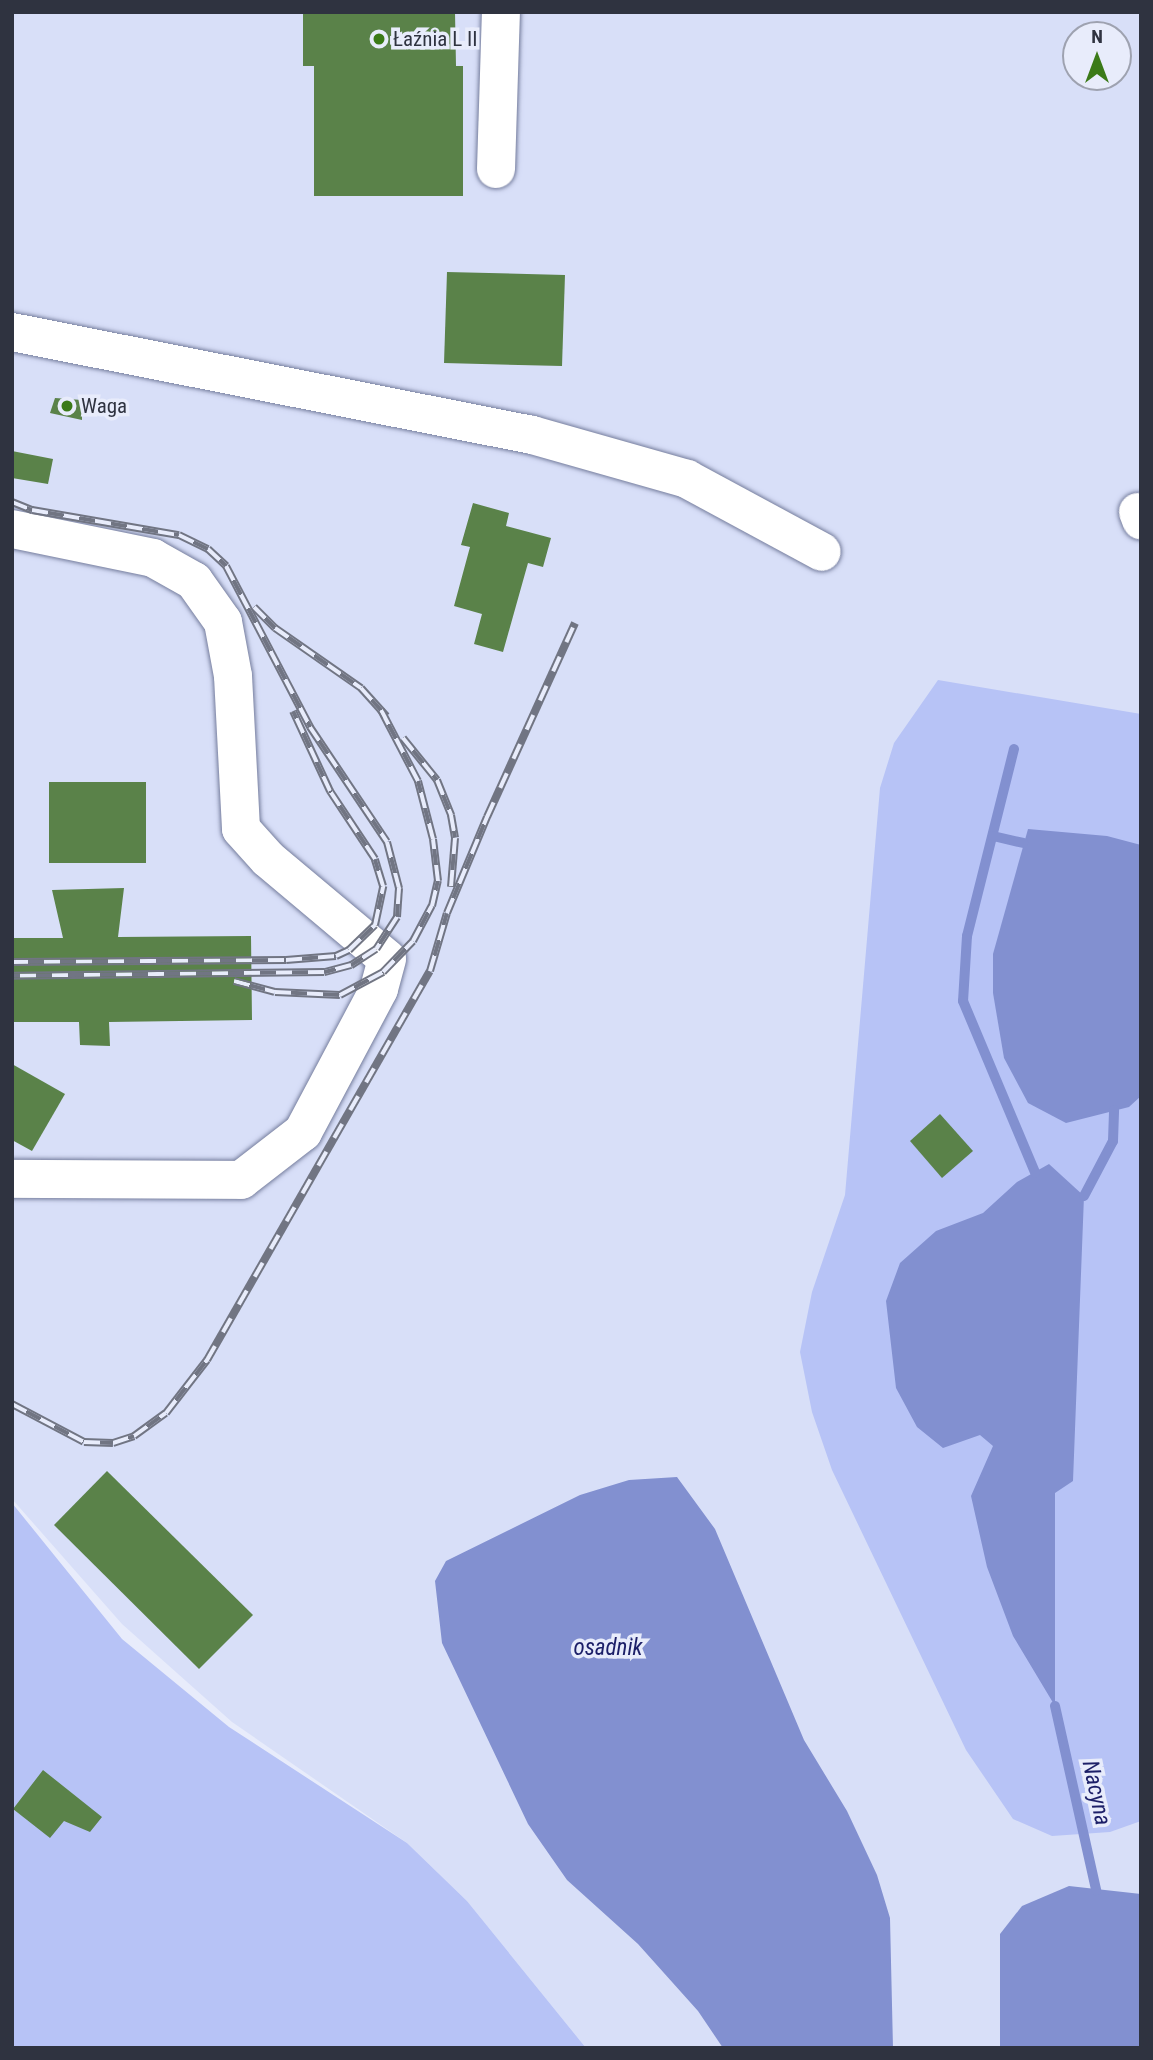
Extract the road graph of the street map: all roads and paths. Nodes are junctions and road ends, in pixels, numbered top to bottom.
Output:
1 (501, 12) edge
2 (496, 169) dead end
3 (12, 332) edge
4 (12, 529) edge
5 (822, 552) dead end
6 (12, 1179) edge

1 - 2 lane
3 - 5 lane
4 - 6 lane

